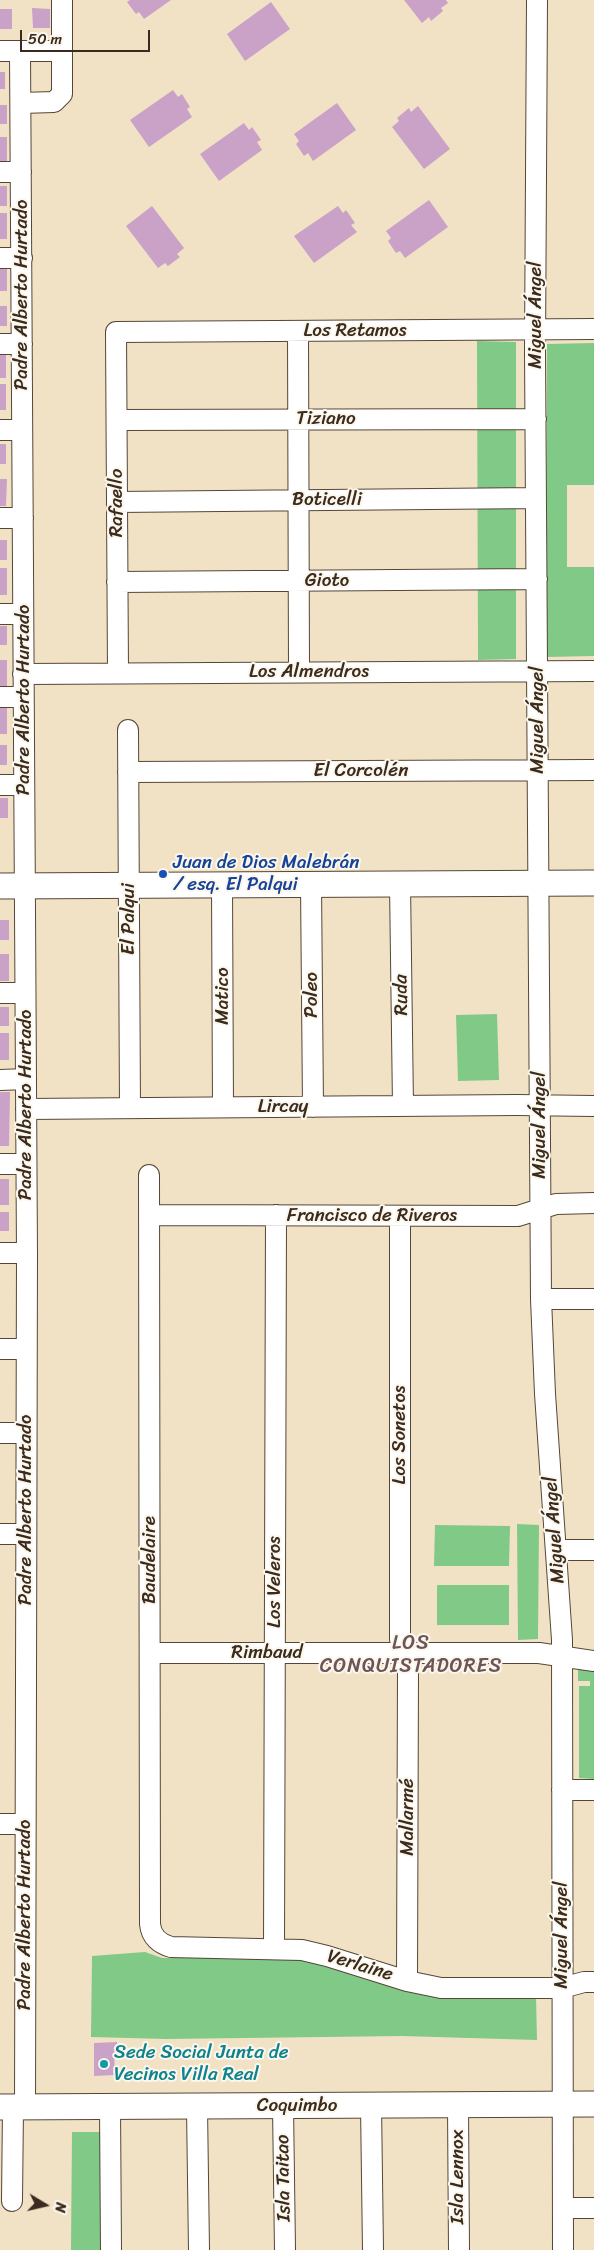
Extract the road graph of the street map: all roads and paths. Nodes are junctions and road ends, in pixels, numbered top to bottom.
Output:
1 (62, 0) edge
2 (537, 0) edge
3 (0, 51) edge
4 (62, 51) junction
5 (20, 52) junction
6 (21, 103) junction
7 (0, 172) edge
8 (21, 172) junction
9 (0, 258) edge
10 (22, 258) junction
11 (535, 329) junction
12 (594, 329) edge
13 (298, 331) junction
14 (116, 332) joint
15 (0, 344) edge
16 (22, 344) junction
17 (536, 419) junction
18 (117, 420) junction
19 (298, 420) junction
20 (0, 430) edge
21 (22, 430) junction
22 (536, 498) junction
23 (298, 500) junction
24 (117, 502) junction
25 (0, 518) edge
26 (23, 518) junction
27 (537, 580) junction
28 (299, 581) junction
29 (118, 582) junction
30 (0, 614) edge
31 (23, 614) junction
32 (537, 671) junction
33 (594, 671) edge
34 (299, 672) junction
35 (118, 673) junction
36 (23, 674) junction
37 (0, 697) edge
38 (24, 697) junction
39 (128, 730) dead end
40 (538, 770) junction
41 (594, 770) edge
42 (128, 772) junction
43 (0, 785) edge
44 (24, 785) junction
45 (222, 884) junction
46 (311, 884) junction
47 (400, 884) junction
48 (538, 884) junction
49 (594, 884) edge
50 (24, 885) junction
51 (129, 885) junction
52 (0, 886) edge
53 (0, 993) edge
54 (25, 993) junction
55 (26, 1079) junction
56 (0, 1080) edge
57 (403, 1106) junction
58 (540, 1106) junction
59 (594, 1106) edge
60 (313, 1107) junction
61 (130, 1108) junction
62 (223, 1108) junction
63 (26, 1109) junction
64 (0, 1164) edge
65 (26, 1164) junction
66 (149, 1175) dead end
67 (594, 1203) edge
68 (541, 1210) junction
69 (149, 1215) junction
70 (276, 1215) junction
71 (400, 1216) junction
72 (0, 1253) edge
73 (27, 1253) junction
74 (541, 1299) junction
75 (594, 1299) edge
76 (0, 1349) edge
77 (26, 1349) junction
78 (0, 1433) edge
79 (26, 1433) junction
80 (0, 1534) edge
81 (26, 1534) junction
82 (556, 1550) junction
83 (594, 1550) edge
84 (150, 1653) junction
85 (275, 1653) junction
86 (404, 1653) junction
87 (562, 1657) junction
88 (594, 1661) edge
89 (562, 1790) junction
90 (594, 1790) edge
91 (0, 1824) edge
92 (25, 1824) junction
93 (158, 1942) joint
94 (274, 1948) junction
95 (407, 1981) junction
96 (594, 1982) edge
97 (562, 1988) junction
98 (562, 2104) junction
99 (594, 2104) edge
100 (458, 2105) junction
101 (283, 2106) junction
102 (371, 2106) junction
103 (13, 2107) edge
104 (197, 2107) junction
105 (110, 2108) junction
106 (12, 2201) dead end
107 (563, 2208) junction
108 (594, 2208) edge
109 (111, 2250) edge
110 (199, 2250) edge
111 (285, 2250) edge
112 (373, 2250) edge
113 (459, 2250) edge
114 (563, 2250) edge

1 - 4 street
2 - 11 street, Miguel Ángel
3 - 5 street
4 - 5 street
4 - 6 street
5 - 6 street, Padre Alberto Hurtado
6 - 8 street, Padre Alberto Hurtado
7 - 8 street
8 - 10 street, Padre Alberto Hurtado
9 - 10 street
10 - 16 street, Padre Alberto Hurtado
11 - 12 street, Los Retamos
11 - 13 street, Los Retamos
11 - 17 street, Miguel Ángel
13 - 14 street, Los Retamos
13 - 19 street
14 - 18 street, Rafaello
15 - 16 street
16 - 21 street, Padre Alberto Hurtado
17 - 19 street, Tiziano
17 - 22 street, Miguel Ángel
18 - 19 street, Tiziano
18 - 24 street, Rafaello
19 - 23 street
20 - 21 street
21 - 26 street, Padre Alberto Hurtado
22 - 23 street, Boticelli
22 - 27 street, Miguel Ángel
23 - 24 street, Boticelli
23 - 28 street
24 - 29 street, Rafaello
25 - 26 street
26 - 31 street, Padre Alberto Hurtado
27 - 28 street, Gioto
27 - 32 street, Miguel Ángel
28 - 29 street, Gioto
28 - 34 street
29 - 35 street, Rafaello
30 - 31 street
31 - 36 street, Padre Alberto Hurtado
32 - 33 street, Los Almendros
32 - 34 street, Los Almendros
32 - 40 street, Miguel Ángel
34 - 35 street, Los Almendros
35 - 36 street, Los Almendros
36 - 38 street, Padre Alberto Hurtado
37 - 38 street
38 - 44 street, Padre Alberto Hurtado
39 - 42 street, El Palqui
40 - 41 street, El Corcolén
40 - 42 street, El Corcolén
40 - 48 street, Miguel Ángel
42 - 51 street, El Palqui
43 - 44 street
44 - 50 street, Padre Alberto Hurtado
45 - 46 street
45 - 51 street
45 - 62 street, Matico
46 - 47 street
46 - 60 street, Poleo
47 - 48 street
47 - 57 street, Ruda
48 - 49 street
48 - 58 street, Miguel Ángel
50 - 51 street
50 - 52 street
50 - 54 street, Padre Alberto Hurtado
51 - 61 street, El Palqui
53 - 54 street
54 - 55 street, Padre Alberto Hurtado
55 - 56 street
55 - 63 street, Padre Alberto Hurtado
57 - 58 street, Lircay
57 - 60 street, Lircay
58 - 59 street, Lircay
58 - 68 street, Miguel Ángel
60 - 62 street, Lircay
61 - 62 street, Lircay
61 - 63 street, Lircay
63 - 65 street, Padre Alberto Hurtado
64 - 65 street
65 - 73 street, Padre Alberto Hurtado
66 - 69 street, Baudelaire
67 - 68 street, Francisco de Riveros
68 - 71 street, Francisco de Riveros
68 - 74 street, Miguel Ángel
69 - 70 street, Francisco de Riveros
69 - 84 street, Baudelaire
70 - 71 street, Francisco de Riveros
70 - 85 street, Los Veleros
71 - 86 street, Los Sonetos
72 - 73 street
73 - 77 street, Padre Alberto Hurtado
74 - 75 street
74 - 82 street, Miguel Ángel
76 - 77 street
77 - 79 street, Padre Alberto Hurtado
78 - 79 street
79 - 81 street, Padre Alberto Hurtado
80 - 81 street
81 - 92 street, Padre Alberto Hurtado
82 - 83 street
82 - 87 street, Miguel Ángel
84 - 85 street, Rimbaud
84 - 93 street, Baudelaire
85 - 86 street, Rimbaud
85 - 94 street, Los Veleros
86 - 87 street, Rimbaud
86 - 95 street, Mallarmé
87 - 88 street, Rimbaud
87 - 89 street, Miguel Ángel
89 - 90 street
89 - 97 street, Miguel Ángel
91 - 92 street
92 - 103 street, Padre Alberto Hurtado
93 - 94 street, Verlaine
94 - 95 street, Verlaine
95 - 97 street, Verlaine
96 - 97 street, Verlaine
97 - 98 street, Miguel Ángel
98 - 99 street, Coquimbo
98 - 100 street, Coquimbo
98 - 107 street, Miguel Ángel
100 - 102 street, Coquimbo
100 - 113 street, Isla Lennox
101 - 102 street, Coquimbo
101 - 104 street, Coquimbo
101 - 111 street, Isla Taitao
102 - 112 street
103 - 105 street, Coquimbo
103 - 106 street, Padre Alberto Hurtado
104 - 105 street, Coquimbo
104 - 110 street
105 - 109 street
107 - 108 street
107 - 114 street, Miguel Ángel

